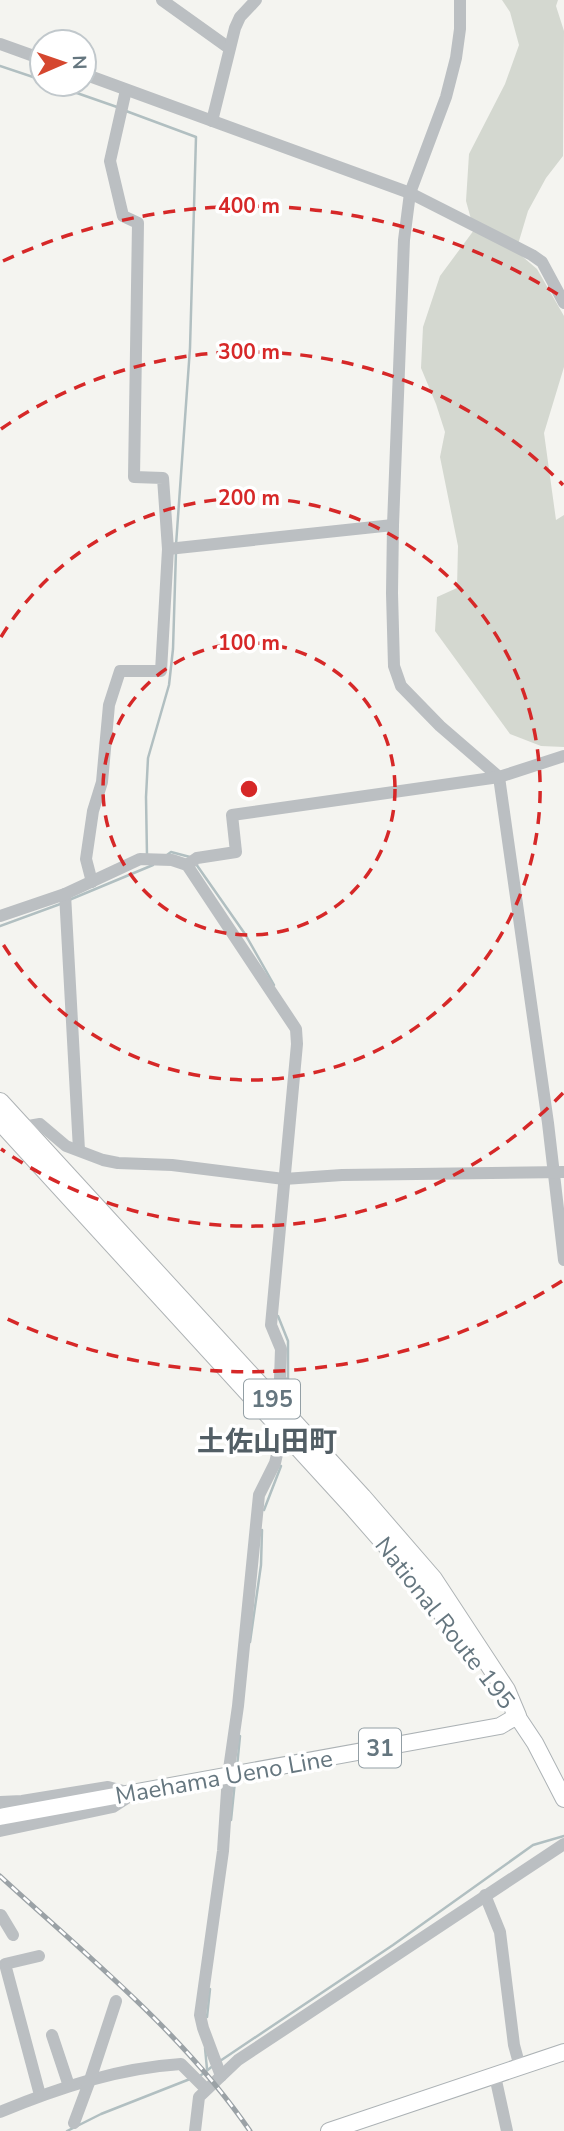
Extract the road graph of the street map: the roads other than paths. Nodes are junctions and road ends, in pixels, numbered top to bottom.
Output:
1 (162, 0) edge
2 (256, 0) edge
3 (460, 0) edge
4 (0, 44) edge
5 (229, 48) junction
6 (28, 54) edge
7 (98, 83) edge
8 (125, 101) junction
9 (212, 121) junction
10 (410, 193) junction
11 (564, 303) edge
12 (393, 525) junction
13 (168, 549) junction
14 (564, 756) edge
15 (499, 777) junction
16 (192, 861) junction
17 (92, 883) junction
18 (65, 894) junction
19 (0, 916) edge
20 (0, 1102) edge
21 (8, 1126) edge
22 (79, 1150) junction
23 (558, 1172) edge
24 (290, 1179) junction
25 (564, 1260) edge
26 (285, 1423) junction
27 (517, 1716) junction
28 (234, 1775) junction
29 (133, 1794) junction
30 (564, 1799) edge
31 (0, 1802) edge
32 (0, 1818) edge
33 (0, 1830) edge
34 (564, 1844) edge
35 (485, 1895) junction
36 (2, 1921) edge
37 (13, 1935) dead end
38 (39, 1956) dead end
39 (116, 2001) dead end
40 (52, 2035) dead end
41 (564, 2052) edge
42 (520, 2067) junction
43 (222, 2076) junction
44 (495, 2076) junction
45 (90, 2080) junction
46 (69, 2086) junction
47 (206, 2089) junction
48 (40, 2095) junction
49 (0, 2112) edge
50 (74, 2123) dead end
51 (195, 2131) edge
52 (329, 2131) edge
53 (507, 2131) edge

1 - 5 street
2 - 5 street
3 - 10 street
4 - 6 street
5 - 9 street
7 - 8 street
8 - 9 street
8 - 13 street
9 - 10 street
10 - 11 street
10 - 12 street
12 - 13 street
12 - 15 street
13 - 17 street
14 - 15 street
15 - 16 street
15 - 23 street
16 - 17 street
16 - 24 street
17 - 18 street
18 - 19 street
18 - 22 street
20 - 21 highway, National Route 195 / 195
21 - 22 street
21 - 26 highway, National Route 195 / 195
22 - 24 street
23 - 24 street
23 - 25 street
24 - 26 street
26 - 27 highway, National Route 195 / 195
26 - 28 street
27 - 28 main road, Maehama Ueno Line / 31
27 - 30 main road
28 - 29 main road, Maehama Ueno Line / 31
28 - 43 street
29 - 31 street
29 - 32 main road, Maehama Ueno Line / 31
29 - 33 street
34 - 35 street
35 - 42 street
35 - 43 street
36 - 37 street
38 - 48 street
39 - 45 street
40 - 46 street
41 - 42 main road
42 - 44 main road
43 - 47 street
44 - 52 main road
44 - 53 street
45 - 46 street
45 - 47 street
45 - 50 street
46 - 48 street
47 - 51 street
48 - 49 street

